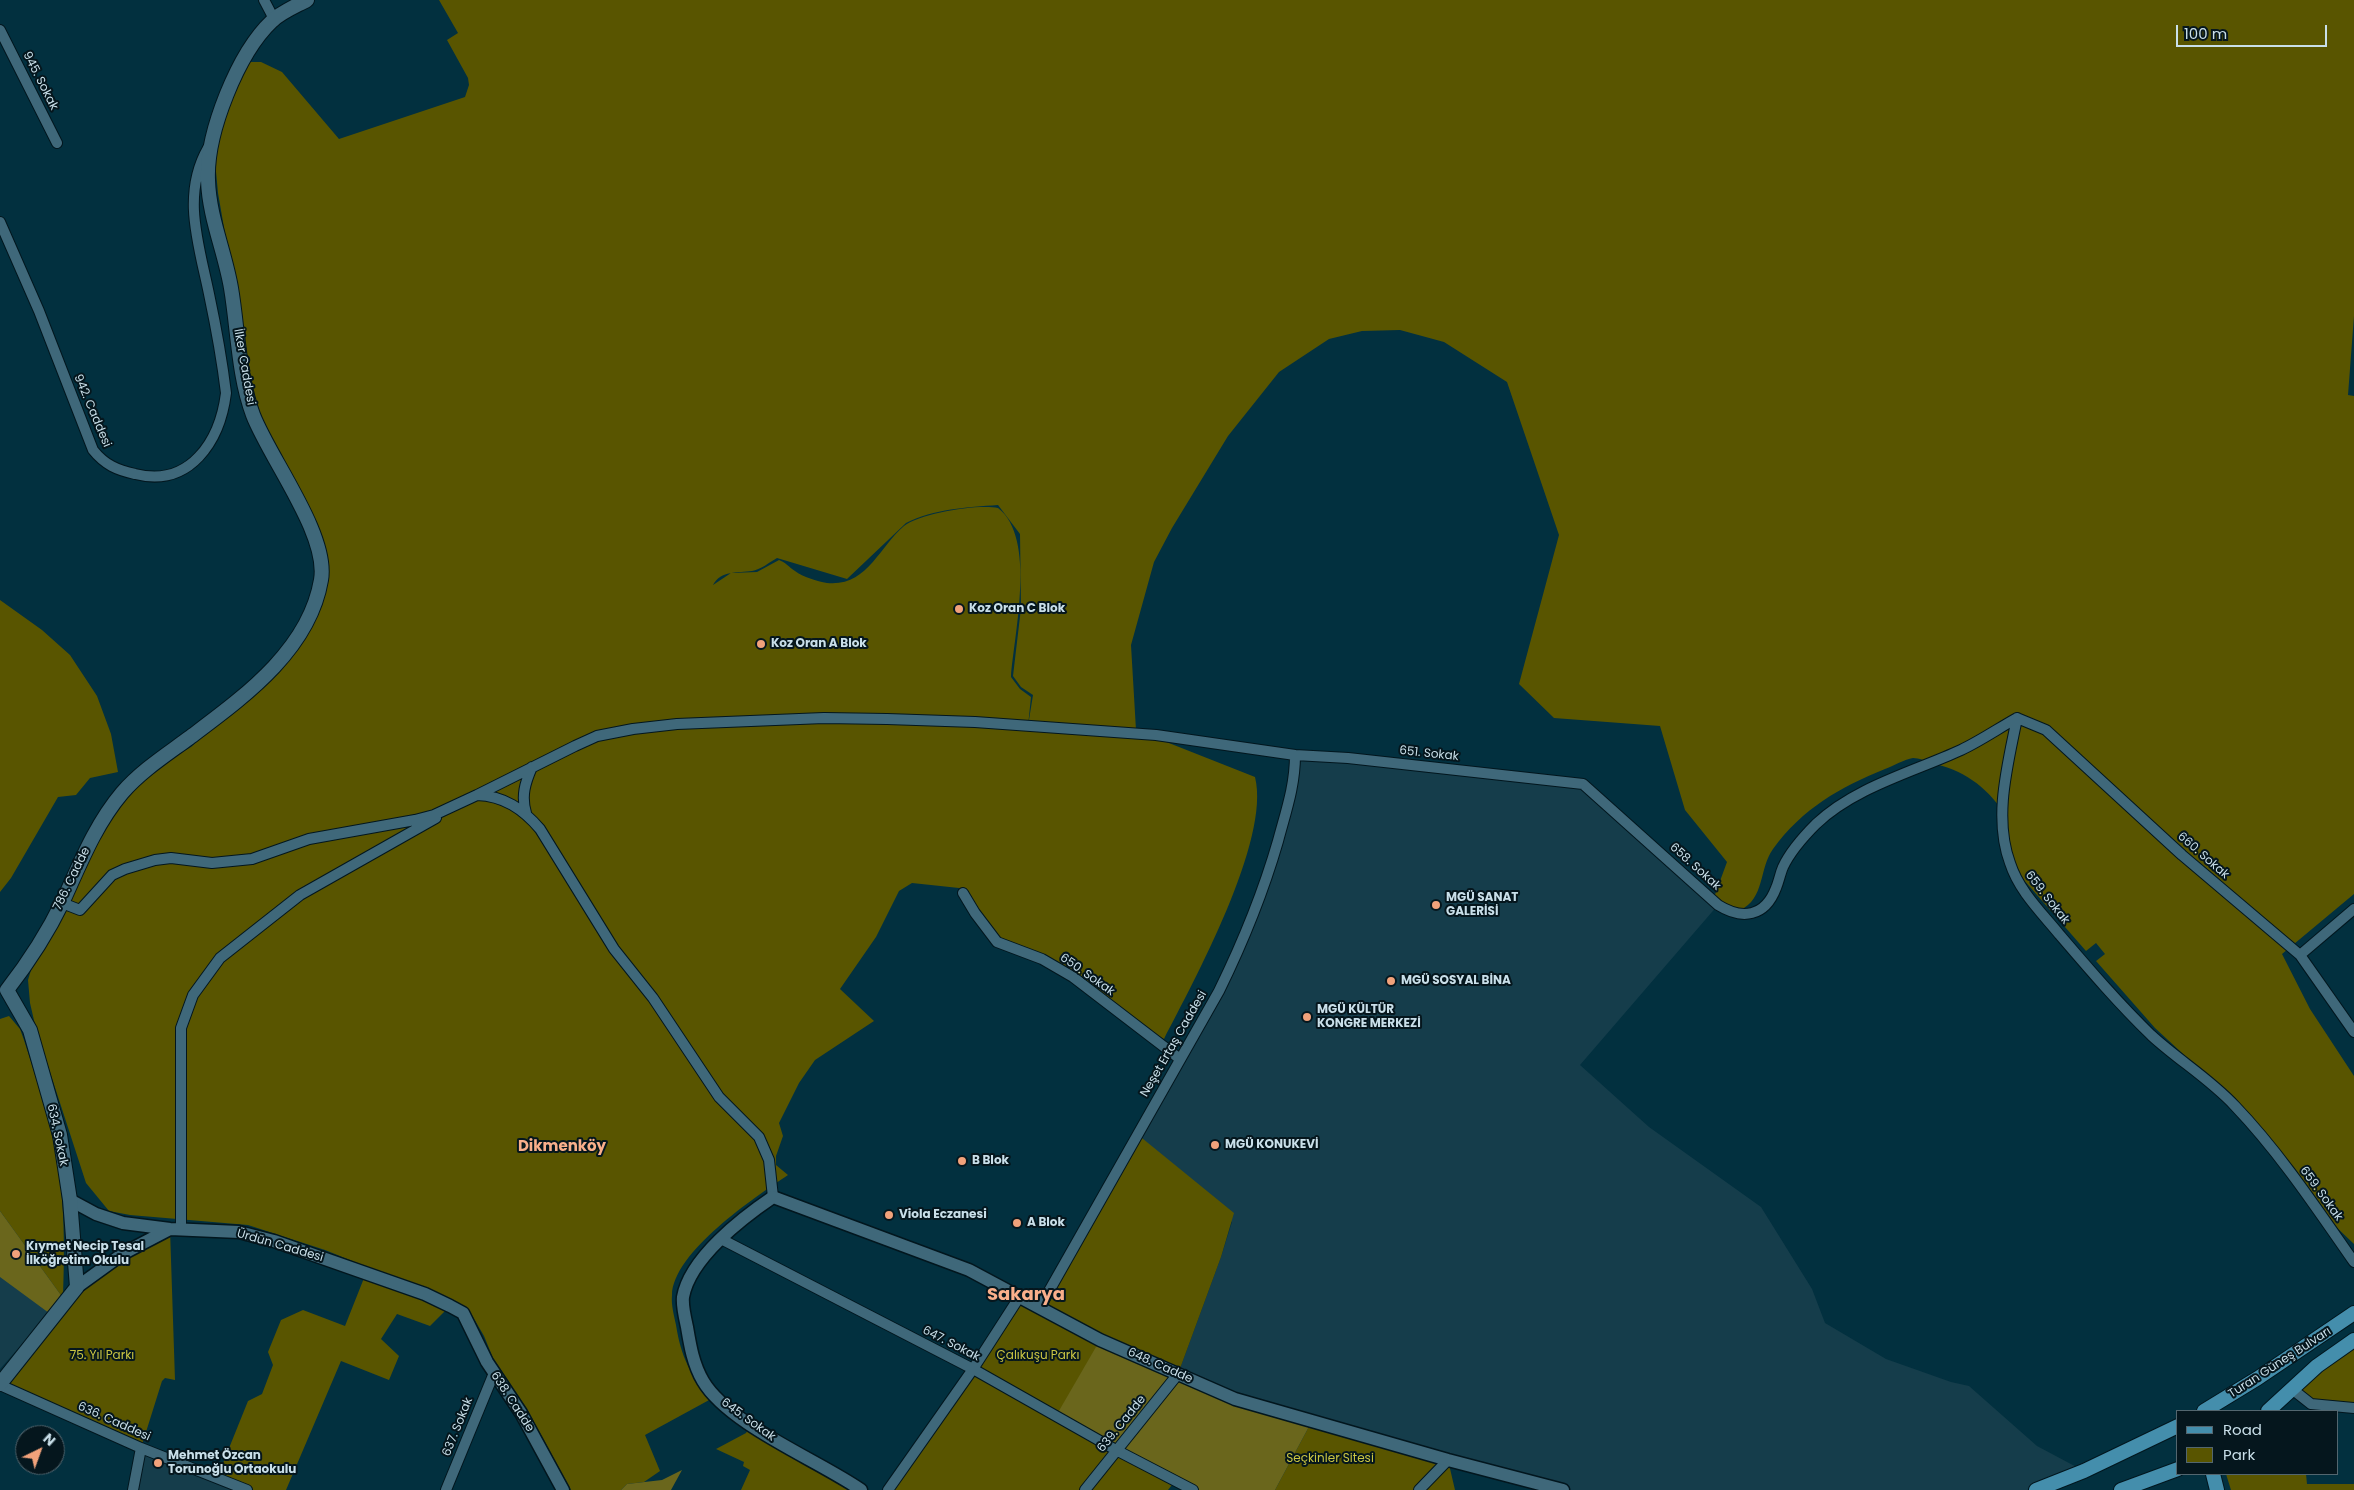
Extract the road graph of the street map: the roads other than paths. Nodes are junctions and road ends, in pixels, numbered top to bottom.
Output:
1 (264, 0) edge
2 (307, 0) edge
3 (274, 18) junction
4 (0, 30) edge
5 (57, 143) dead end
6 (209, 147) junction
7 (0, 222) edge
8 (2017, 718) junction
9 (1295, 755) junction
10 (532, 767) junction
11 (143, 772) joint
12 (1583, 784) joint
13 (477, 795) junction
14 (526, 813) junction
15 (963, 893) dead end
16 (62, 903) junction
17 (2354, 909) edge
18 (2300, 955) junction
19 (2, 993) edge
20 (2354, 1032) edge
21 (1180, 1058) junction
22 (773, 1197) junction
23 (70, 1200) junction
24 (175, 1229) junction
25 (721, 1239) junction
26 (2354, 1262) edge
27 (77, 1287) junction
28 (1020, 1296) junction
29 (1040, 1307) junction
30 (463, 1313) joint
31 (2354, 1313) edge
32 (2354, 1340) edge
33 (973, 1369) junction
34 (494, 1373) junction
35 (1178, 1374) junction
36 (0, 1384) edge
37 (2292, 1389) junction
38 (2354, 1408) edge
39 (2206, 1410) edge
40 (2269, 1410) edge
41 (2176, 1427) edge
42 (140, 1448) junction
43 (1116, 1450) junction
44 (1448, 1460) junction
45 (2176, 1470) edge
46 (2213, 1475) edge
47 (133, 1490) edge
48 (247, 1490) edge
49 (446, 1490) edge
50 (563, 1490) edge
51 (861, 1490) edge
52 (888, 1490) edge
53 (1085, 1490) edge
54 (1192, 1490) edge
55 (1419, 1490) edge
56 (1563, 1490) edge
57 (2036, 1490) edge
58 (2121, 1490) edge
59 (2218, 1490) edge

1 - 3 street
2 - 3 main road, İlker Caddesi
3 - 6 main road, İlker Caddesi
4 - 5 street, 945. Sokak
6 - 7 street, 942. Caddesi
6 - 11 main road, İlker Caddesi
8 - 12 street, 658. Sokak
8 - 18 street, 660. Sokak
8 - 26 street, 659. Sokak
9 - 10 street, 651. Sokak
9 - 12 street, 651. Sokak
9 - 21 street, Neşet Ertaş Caddesi
10 - 13 street, 651. Sokak
10 - 14 street
11 - 16 main road, 786. Cadde
13 - 14 street
13 - 16 street
13 - 24 street
14 - 22 street
15 - 21 street, 650. Sokak
16 - 19 main road, 786. Cadde
17 - 18 street
18 - 20 street, 660. Sokak
19 - 23 main road, 634. Sokak
21 - 29 street, Neşet Ertaş Caddesi
22 - 25 street, 645. Sokak
22 - 28 street, 648. Cadde
23 - 24 street, Ürdün Caddesi
23 - 27 main road, 634. Sokak
24 - 27 street
24 - 30 street, Ürdün Caddesi
25 - 33 street, 647. Sokak
25 - 51 street, 645. Sokak
27 - 36 main road
28 - 29 street, 648. Cadde
28 - 33 street
29 - 35 street, 648. Cadde
30 - 34 street, 638. Cadde
31 - 39 main road, Turan Güneş Bulvarı
32 - 37 main road, Turan Güneş Bulvarı
33 - 43 street, 647. Sokak
33 - 52 street
34 - 49 street, 637. Sokak
34 - 50 street, 638. Cadde
35 - 43 street, 639. Cadde
35 - 44 street, 648. Cadde
36 - 42 street, 636. Caddesi
37 - 38 street
37 - 40 main road, Turan Güneş Bulvarı
41 - 57 main road
42 - 47 street
42 - 48 street, 636. Caddesi
43 - 53 street, 639. Cadde
43 - 54 street, 647. Sokak
44 - 55 street
44 - 56 street, 648. Cadde
45 - 58 main road
46 - 59 main road

